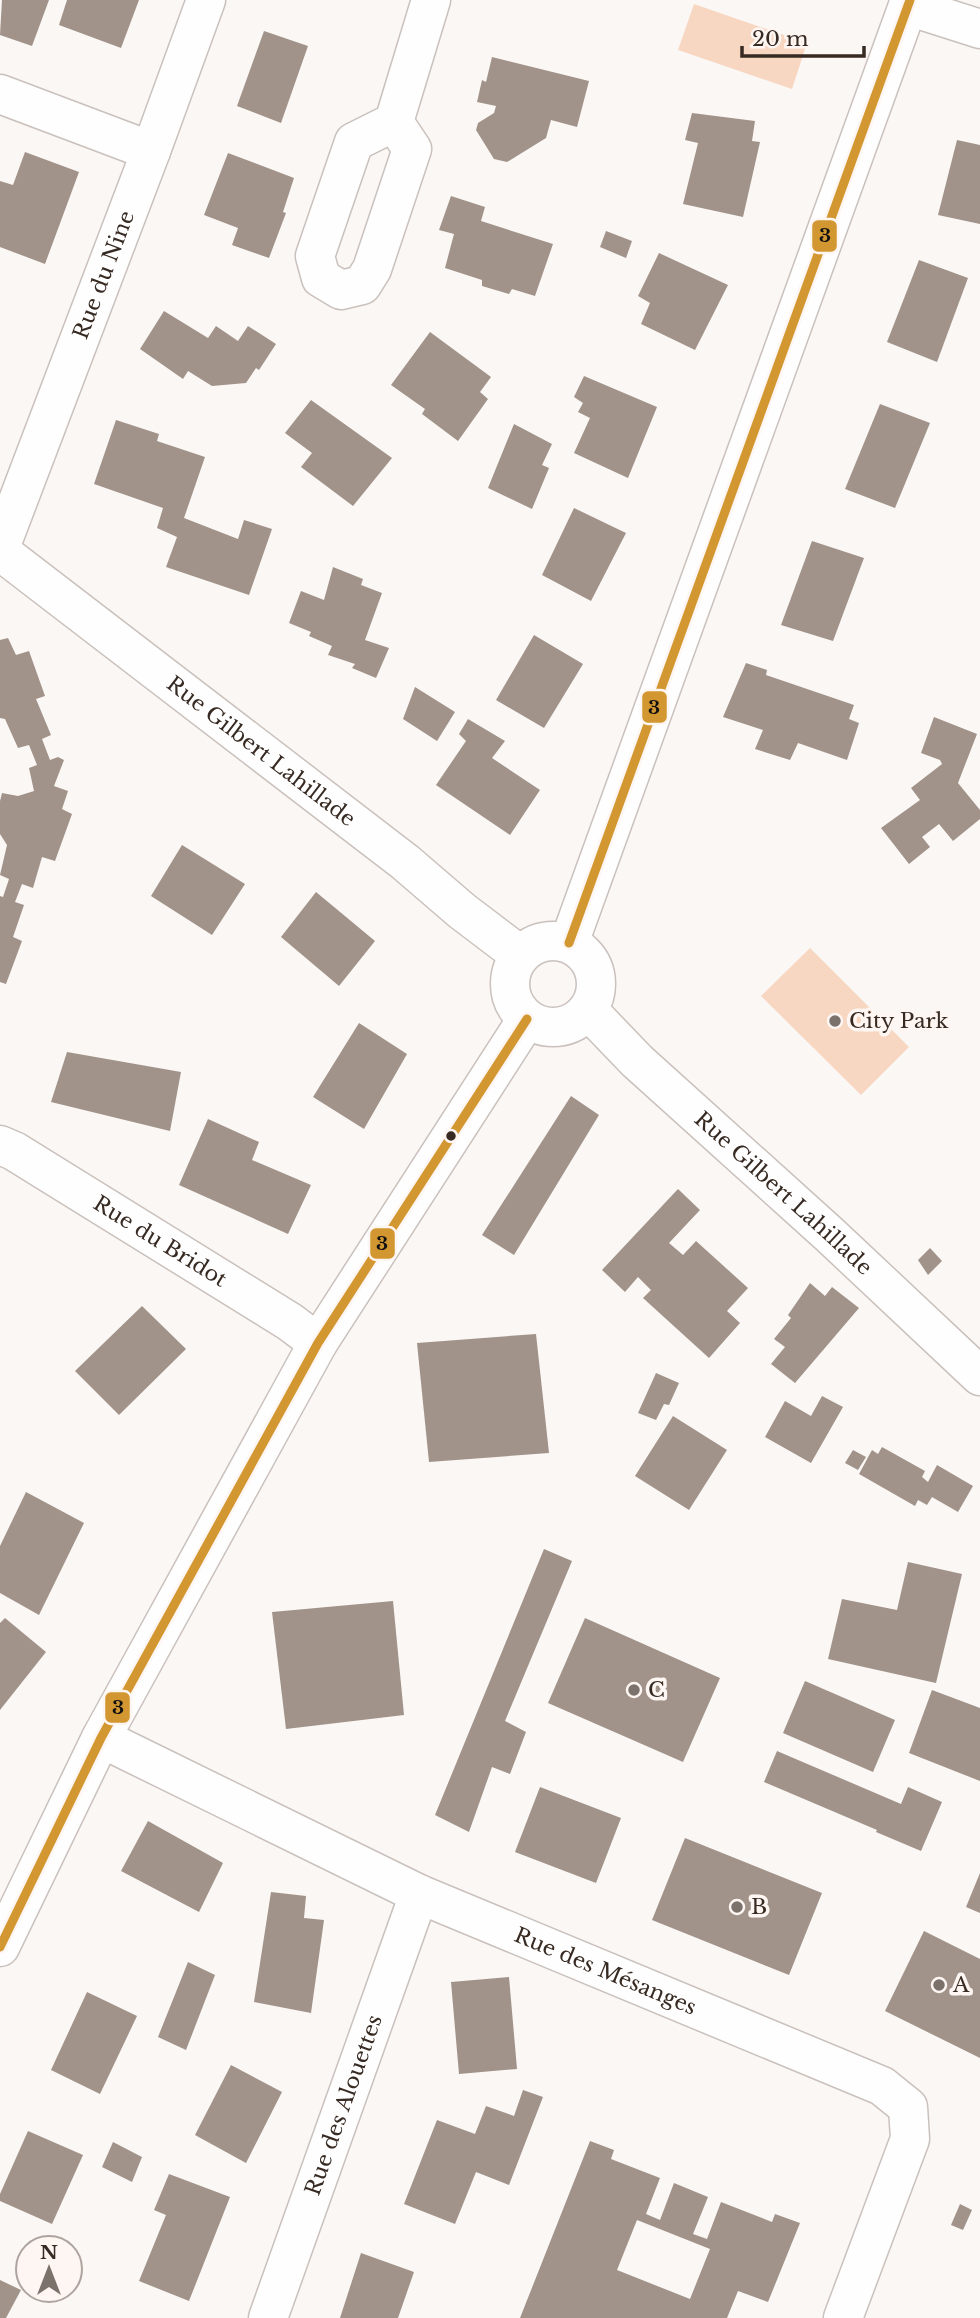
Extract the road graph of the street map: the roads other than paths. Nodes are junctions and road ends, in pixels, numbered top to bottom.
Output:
1 (206, 0) edge
2 (431, 0) edge
3 (909, 3) edge
4 (980, 29) edge
5 (0, 94) edge
6 (394, 122) dead end
7 (151, 151) junction
8 (0, 549) edge
9 (569, 943) junction
10 (520, 955) junction
11 (588, 1010) junction
12 (527, 1019) junction
13 (0, 1145) edge
14 (318, 1343) junction
15 (980, 1376) edge
16 (101, 1738) junction
17 (419, 1894) junction
18 (0, 1947) edge
19 (268, 2318) edge
20 (843, 2318) edge

1 - 7 street, Rue du Nine
2 - 6 street
3 - 4 street
3 - 9 street
5 - 7 street
7 - 8 street, Rue du Nine
8 - 10 street, Rue Gilbert Lahillade
9 - 10 street
9 - 11 street
10 - 12 street
11 - 12 street
11 - 15 street, Rue Gilbert Lahillade
12 - 14 street
13 - 14 street, Rue du Bridot
14 - 16 street
16 - 17 street, Rue des Mésanges
16 - 18 street
17 - 19 street, Rue des Alouettes
17 - 20 street, Rue des Mésanges

